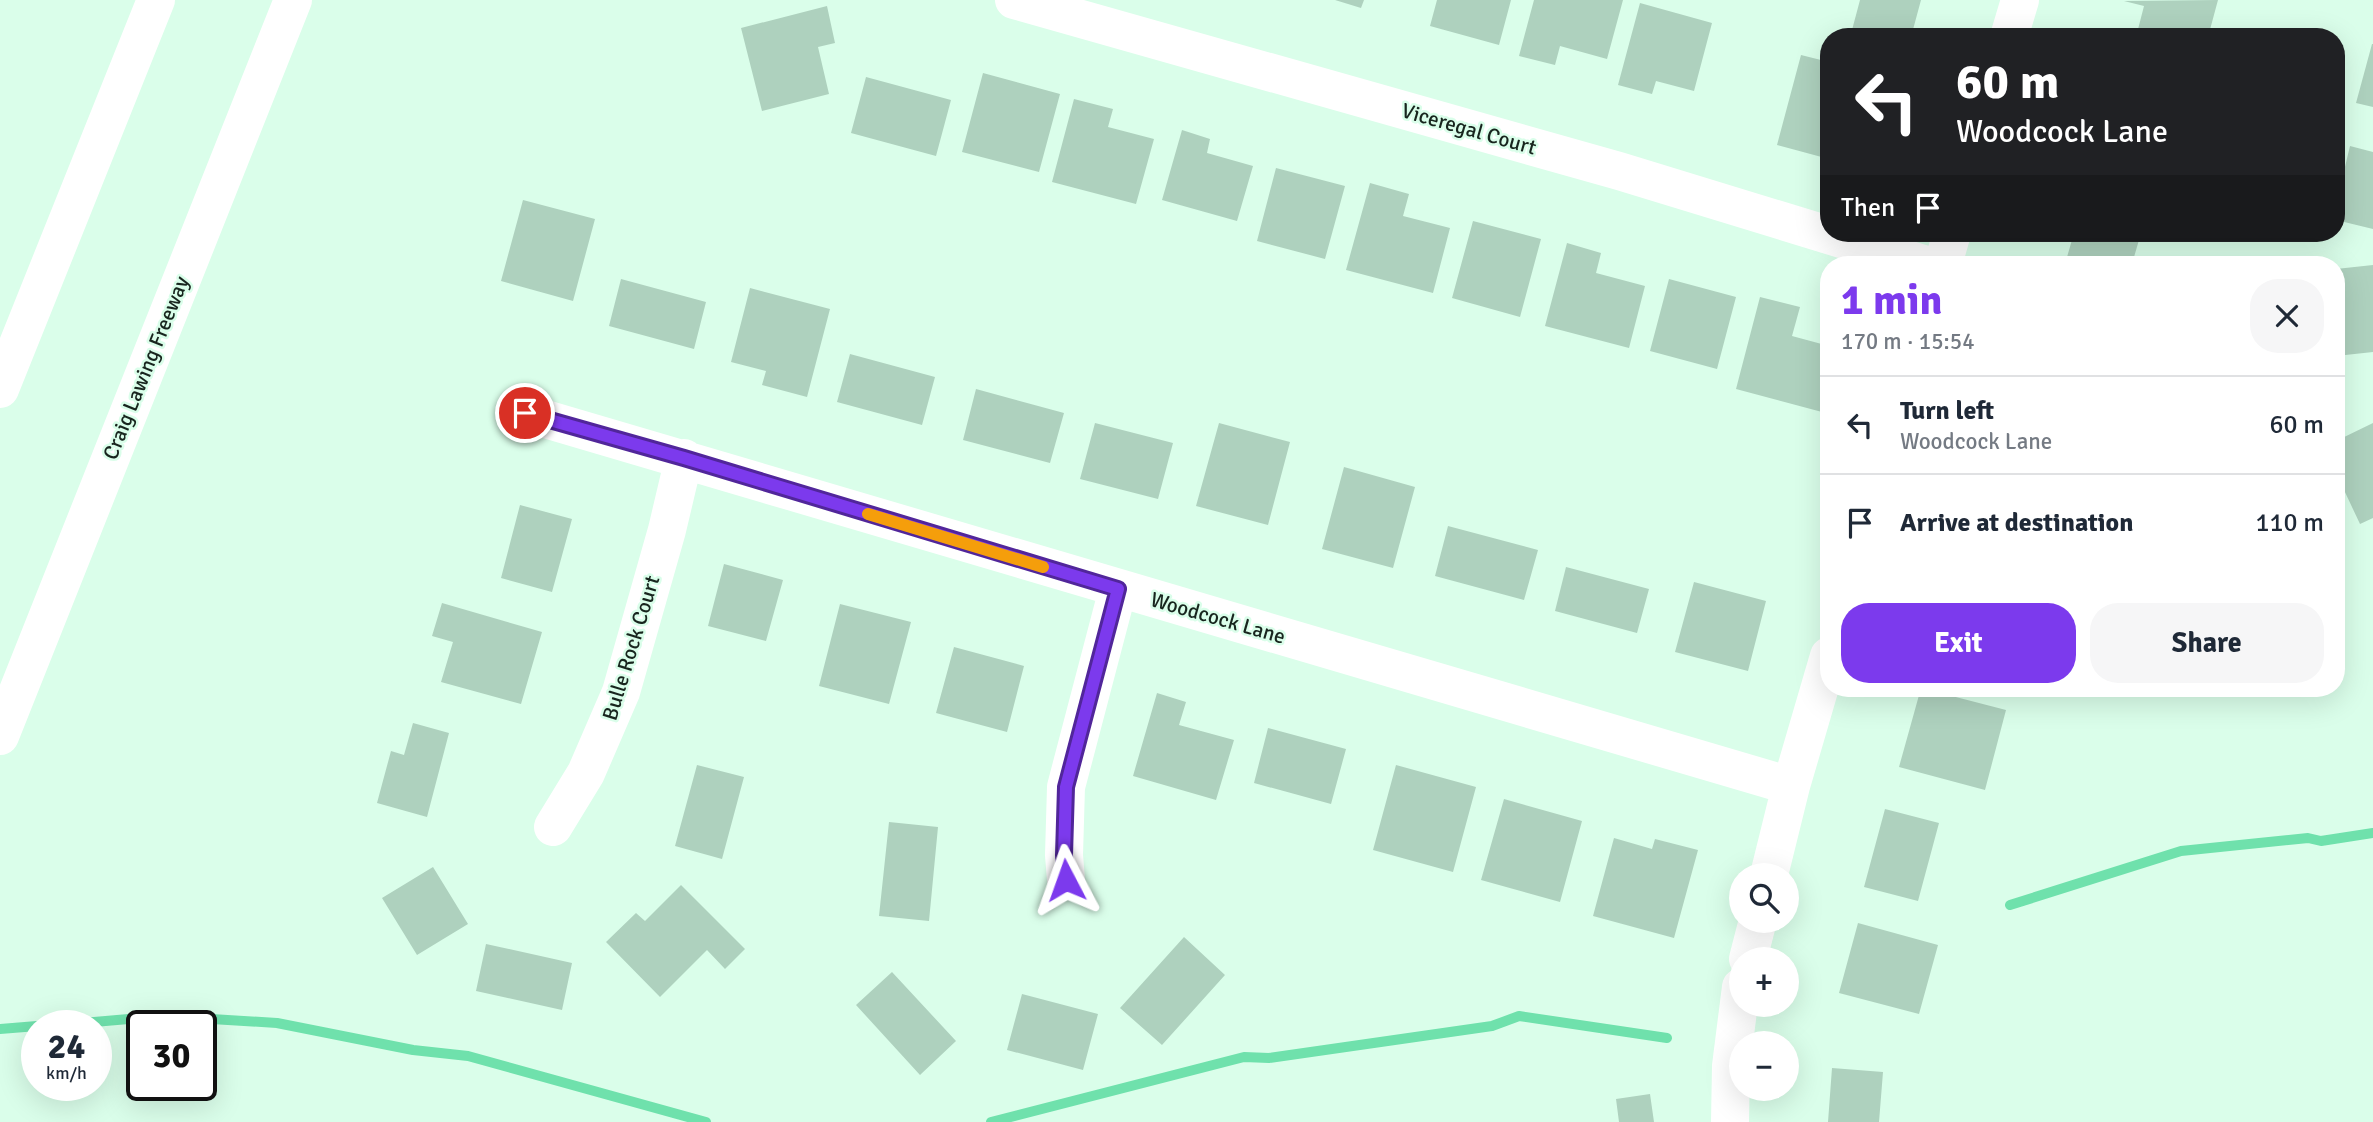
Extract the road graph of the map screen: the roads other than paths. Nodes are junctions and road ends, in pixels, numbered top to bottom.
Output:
1 (156, 0) edge
2 (293, 0) edge
3 (1013, 0) edge
4 (2020, 0) edge
5 (2012, 28) edge
6 (1820, 232) edge
7 (1851, 242) edge
8 (1897, 256) edge
9 (0, 388) edge
10 (525, 413) dead end
11 (684, 458) junction
12 (1118, 589) junction
13 (1820, 687) edge
14 (0, 736) edge
15 (1791, 786) junction
16 (553, 827) dead end
17 (1772, 863) edge
18 (1066, 880) dead end
19 (1737, 1017) edge
20 (1730, 1122) edge

1 - 9 main road
2 - 14 main road, Craig Lawing Freeway
3 - 6 main road, Viceregal Court
4 - 5 main road
7 - 8 main road, Viceregal Court
10 - 11 main road, Woodcock Lane
11 - 12 main road, Woodcock Lane
11 - 16 main road, Bulle Rock Court
12 - 15 main road, Woodcock Lane
12 - 18 main road
13 - 15 main road
15 - 17 main road
19 - 20 main road

